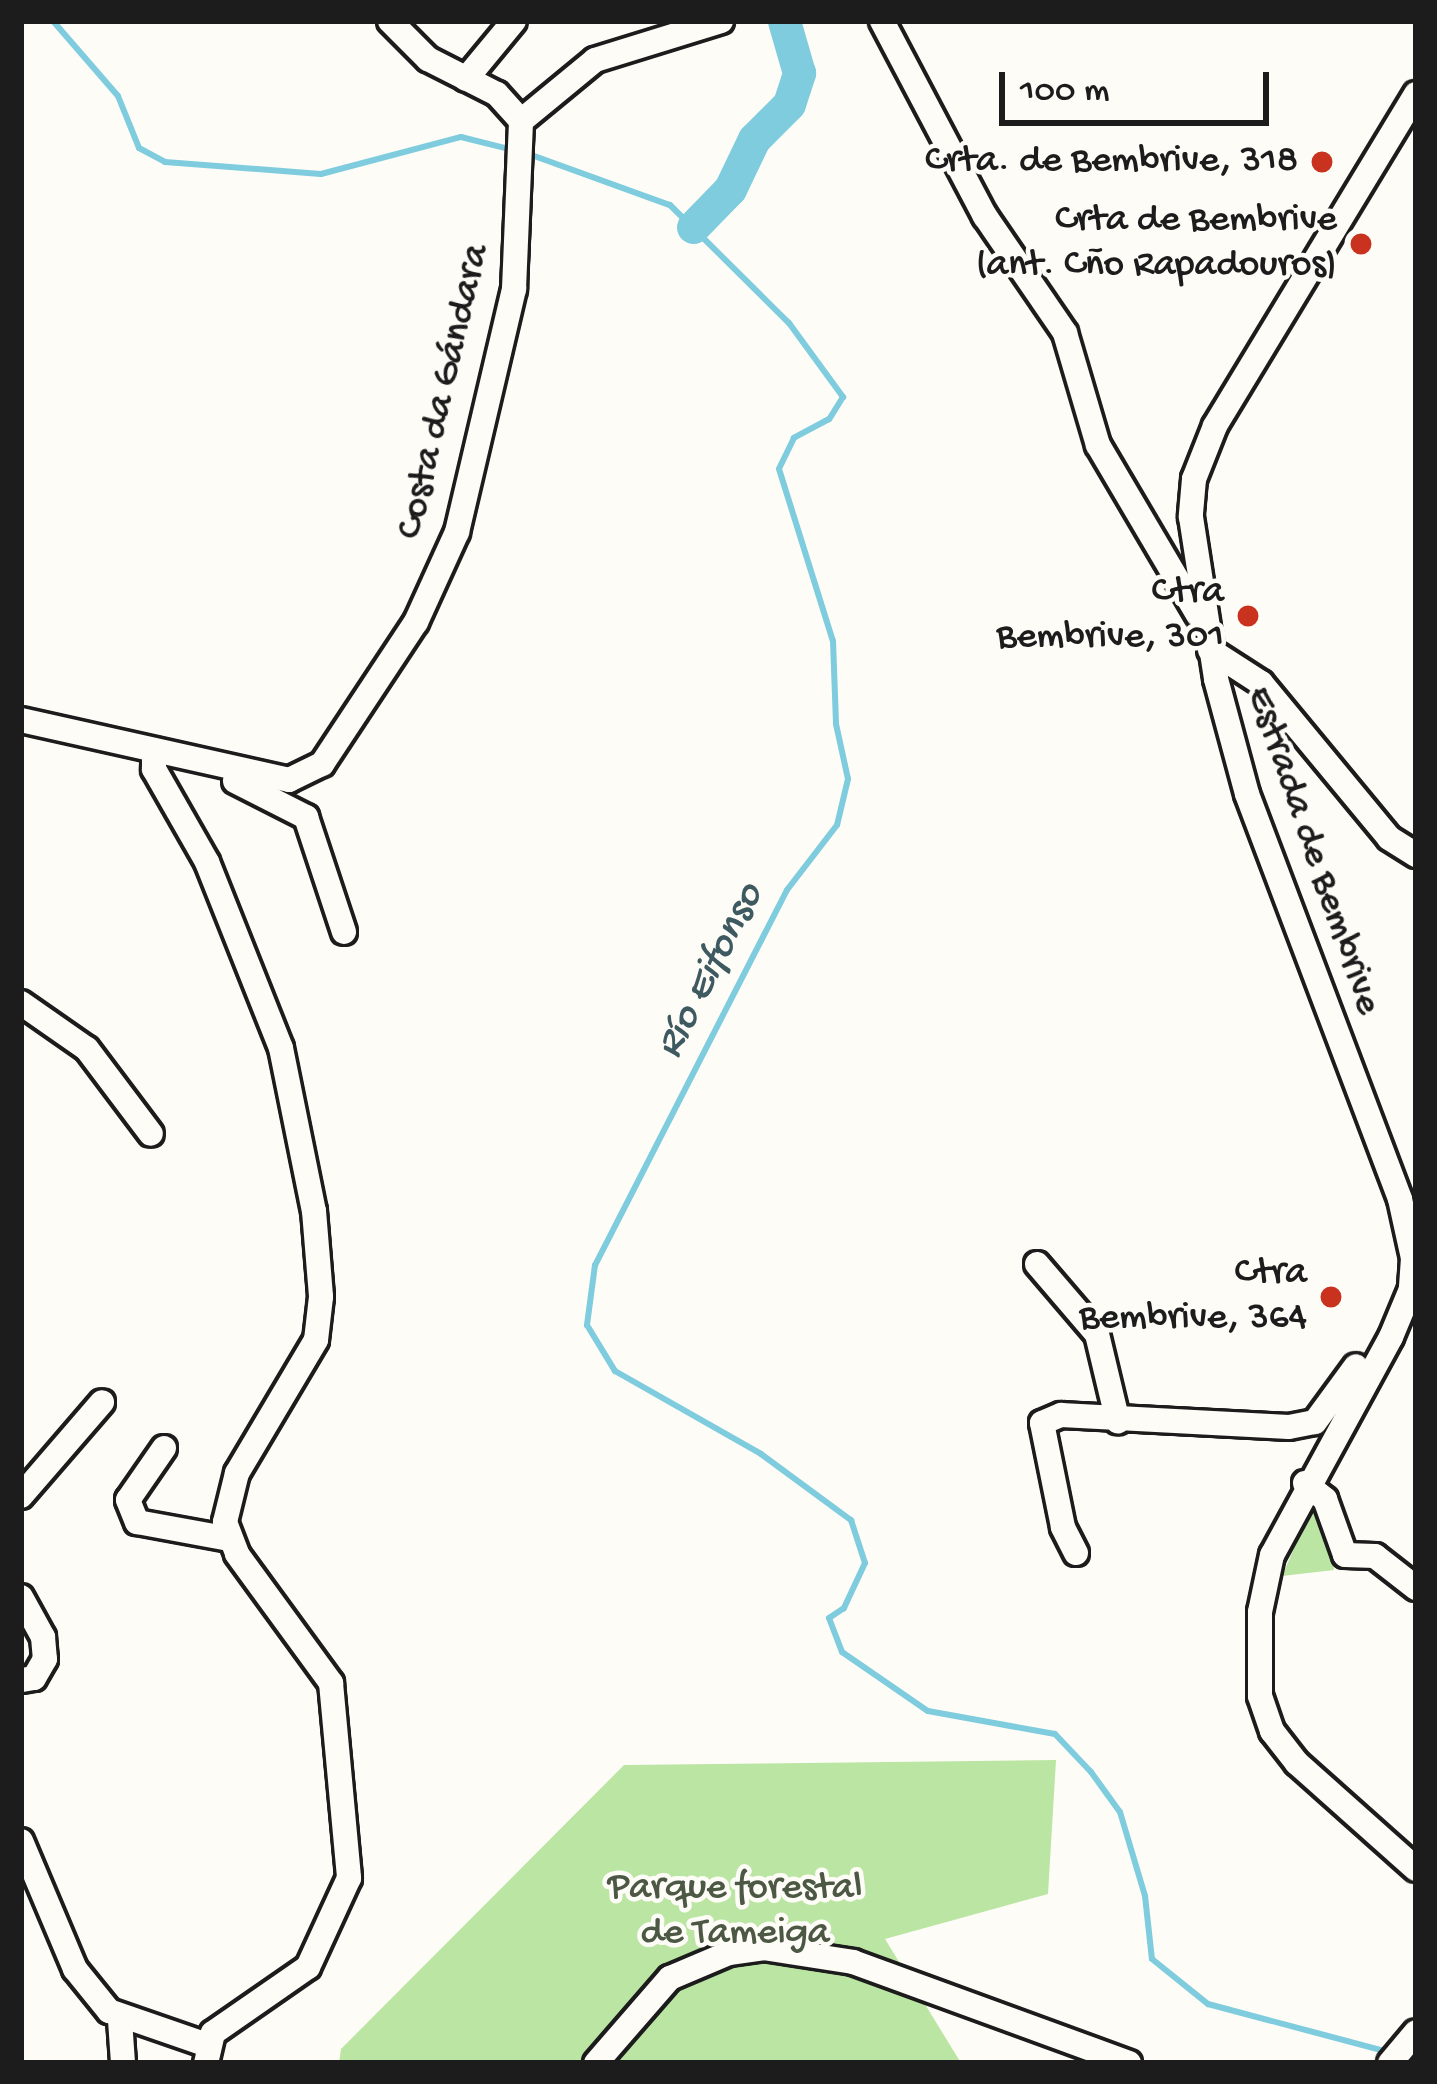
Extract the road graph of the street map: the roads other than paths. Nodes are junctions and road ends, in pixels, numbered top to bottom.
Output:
1 (390, 21) edge
2 (514, 21) edge
3 (722, 21) edge
4 (882, 21) edge
5 (466, 79) junction
6 (1416, 94) edge
7 (523, 131) junction
8 (1209, 640) junction
9 (21, 720) edge
10 (154, 750) junction
11 (187, 758) junction
12 (1416, 855) edge
13 (344, 932) dead end
14 (21, 1003) edge
15 (151, 1134) dead end
16 (1036, 1264) dead end
17 (1378, 1358) junction
18 (103, 1402) dead end
19 (1118, 1422) junction
20 (164, 1448) dead end
21 (1306, 1483) junction
22 (21, 1496) edge
23 (230, 1539) junction
24 (1076, 1553) dead end
25 (1416, 1588) edge
26 (21, 1597) edge
27 (21, 1680) edge
28 (21, 1840) edge
29 (1416, 1869) edge
30 (119, 2020) junction
31 (1415, 2033) edge
32 (206, 2054) edge
33 (123, 2063) edge
34 (596, 2063) edge
35 (1130, 2063) edge
36 (1390, 2063) edge

1 - 5 street
2 - 5 street
3 - 7 street
4 - 8 street
5 - 7 street
6 - 8 street, Estrada de Bembrive
7 - 11 street, Costa da Gándara
8 - 12 street
8 - 17 street, Estrada de Bembrive
9 - 10 street, Costa da Gándara
10 - 11 street, Costa da Gándara
10 - 23 street
11 - 13 street
14 - 15 street
16 - 19 street
17 - 19 street
17 - 21 street, Estrada de Bembrive
18 - 22 street
19 - 24 street
20 - 23 street
21 - 25 street
21 - 29 street, Estrada de Bembrive
23 - 32 street
26 - 27 street
28 - 30 street
30 - 32 street
30 - 33 street
31 - 36 street
34 - 35 street

